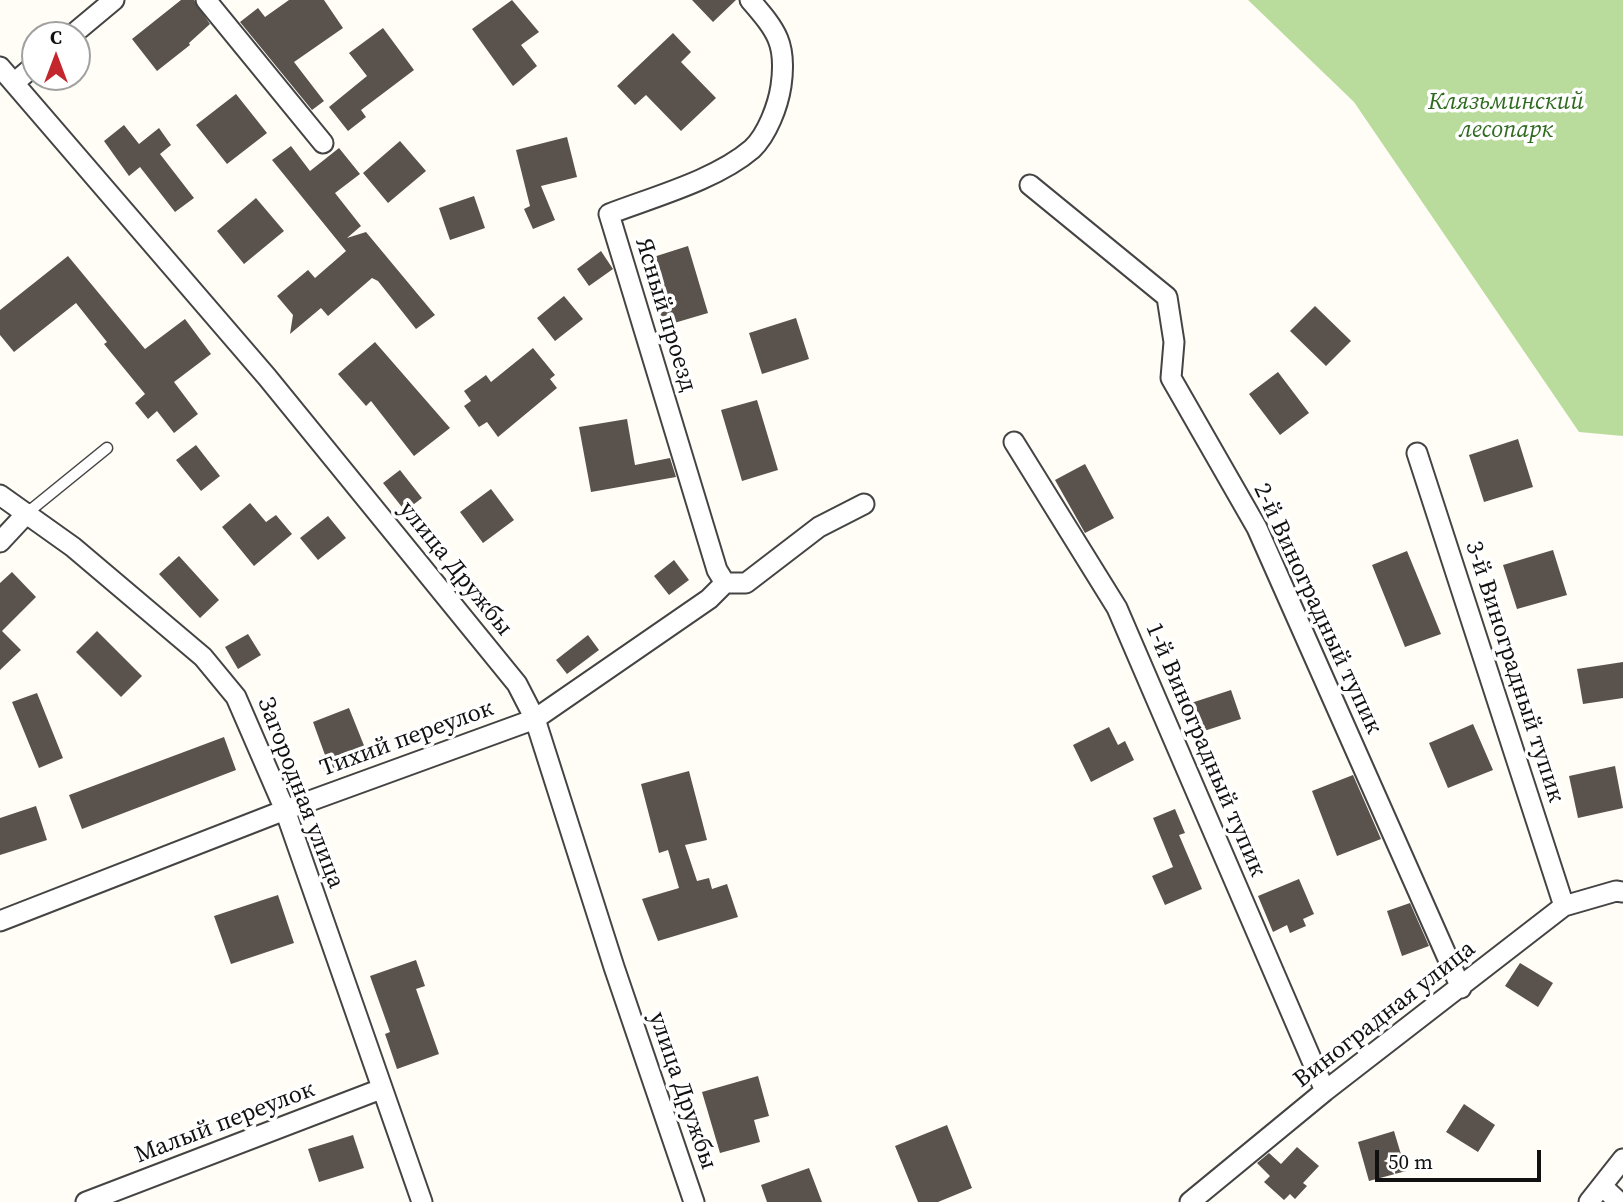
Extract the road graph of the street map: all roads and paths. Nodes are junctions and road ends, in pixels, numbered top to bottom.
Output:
1 (114, 0) edge
2 (206, 0) edge
3 (750, 0) edge
4 (89, 21) edge
5 (0, 67) edge
6 (21, 77) edge
7 (14, 83) junction
8 (323, 143) dead end
9 (1030, 185) dead end
10 (1014, 442) dead end
11 (107, 448) dead end
12 (1417, 453) dead end
13 (0, 495) edge
14 (864, 504) dead end
15 (27, 513) junction
16 (0, 542) edge
17 (726, 583) junction
18 (535, 719) junction
19 (285, 810) junction
20 (1623, 892) edge
21 (1564, 906) junction
22 (0, 921) edge
23 (1461, 988) junction
24 (381, 1089) junction
25 (1325, 1091) junction
26 (1623, 1159) edge
27 (1602, 1186) junction
28 (86, 1202) edge
29 (422, 1202) edge
30 (694, 1202) edge
31 (1189, 1202) edge
32 (1589, 1202) edge
33 (1619, 1202) edge

1 - 4 street
2 - 8 street
3 - 17 street, Ясный проезд
5 - 7 street, улица Дружбы
6 - 7 street
7 - 18 street, улица Дружбы
9 - 23 street, 2-й Виноградный тупик
10 - 25 street, 1-й Виноградный тупик
11 - 15 lane
12 - 21 street, 3-й Виноградный тупик
13 - 15 street, Загородная улица
14 - 17 street
15 - 16 street
15 - 19 street, Загородная улица
17 - 18 street, Тихий переулок
18 - 19 street, Тихий переулок
18 - 30 street, улица Дружбы
19 - 22 street, Тихий переулок
19 - 24 street, Загородная улица
20 - 21 street, Виноградная улица
21 - 23 street, Виноградная улица
23 - 25 street, Виноградная улица
24 - 28 street, Малый переулок
24 - 29 street, Загородная улица
25 - 31 street, Виноградная улица
26 - 27 street
27 - 32 street
27 - 33 street

